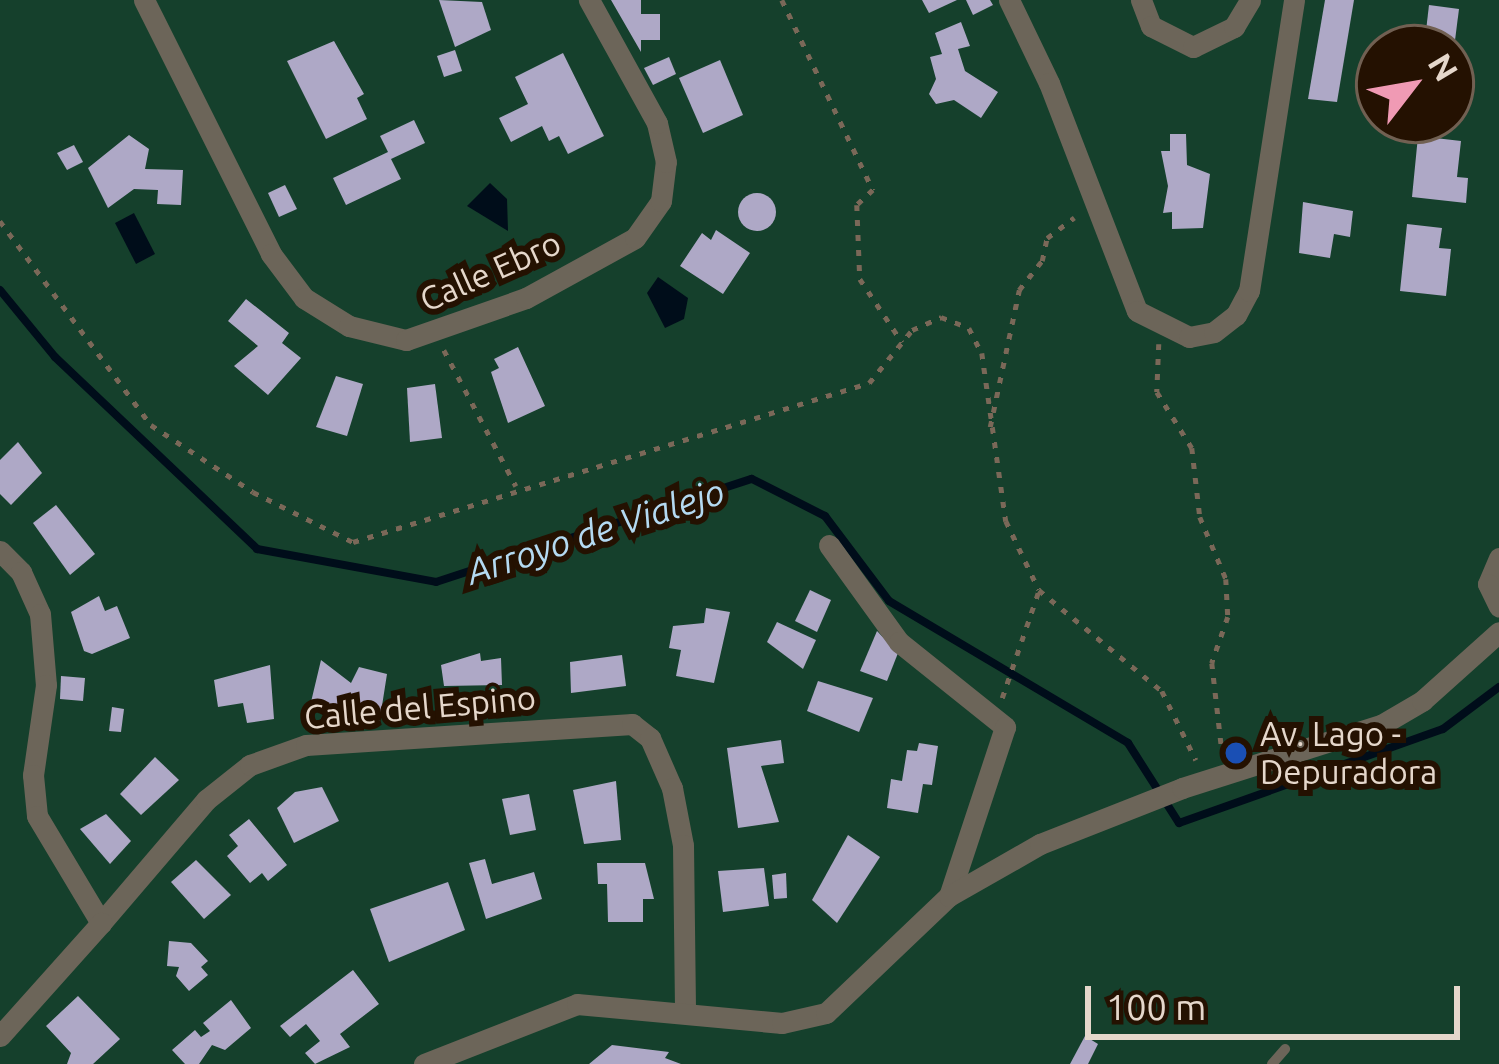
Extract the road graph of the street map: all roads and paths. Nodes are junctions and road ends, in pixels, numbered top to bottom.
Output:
1 (144, 0) edge
2 (589, 0) edge
3 (782, 0) edge
4 (1009, 0) edge
5 (1141, 0) edge
6 (1250, 0) edge
7 (1294, 0) edge
8 (1091, 201) junction
9 (0, 221) edge
10 (1160, 329) junction
11 (436, 334) junction
12 (902, 342) junction
13 (988, 434) junction
14 (516, 486) junction
15 (829, 545) dead end
16 (0, 550) edge
17 (1499, 558) edge
18 (1039, 590) junction
19 (1499, 607) edge
20 (1499, 632) edge
21 (992, 718) junction
22 (1214, 777) junction
23 (949, 896) junction
24 (101, 923) junction
25 (685, 1010) junction
26 (0, 1036) edge
27 (1285, 1049) dead end
28 (424, 1064) edge
29 (1272, 1064) edge

1 - 11 street, Calle Ebro
2 - 11 street, Calle Ebro
3 - 12 path
4 - 8 street
5 - 6 street
7 - 10 street
8 - 10 street
8 - 13 path
9 - 14 path
10 - 22 path
11 - 14 path
12 - 13 path
12 - 14 path
13 - 18 path
15 - 21 street
16 - 24 street
17 - 19 street
18 - 21 path
18 - 22 path
20 - 22 street
21 - 23 street
22 - 23 street
23 - 25 street
24 - 25 street, Calle del Espino
24 - 26 street
25 - 28 street
27 - 29 lane

